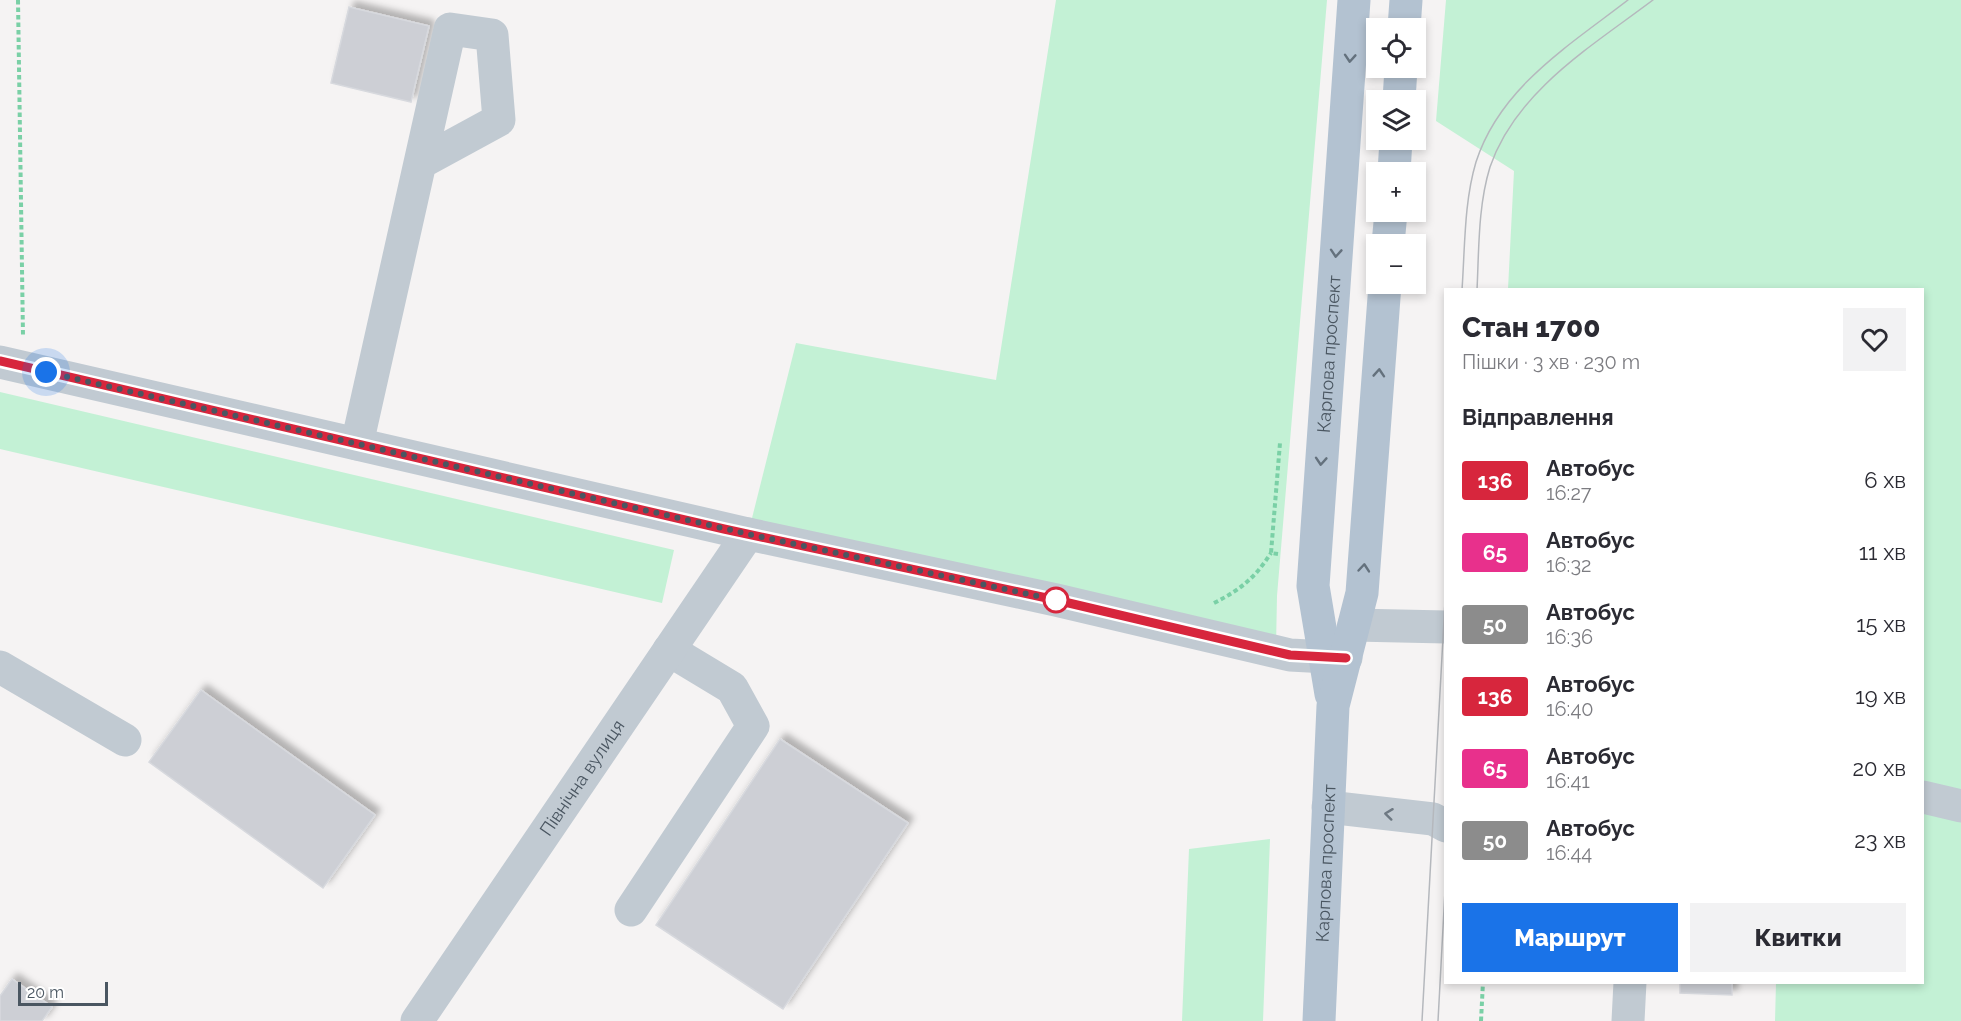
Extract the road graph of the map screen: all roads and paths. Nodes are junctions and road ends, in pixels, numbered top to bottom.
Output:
1 (18, 0) edge
2 (1354, 0) edge
3 (1407, 0) edge
4 (1405, 18) edge
5 (420, 163) dead end
6 (1375, 294) edge
7 (1385, 294) edge
8 (1333, 298) junction
9 (12, 364) edge
10 (1280, 443) dead end
11 (357, 444) junction
12 (748, 534) junction
13 (1278, 554) dead end
14 (1354, 625) junction
15 (1444, 627) edge
16 (669, 650) junction
17 (1335, 657) junction
18 (0, 667) edge
19 (125, 740) dead end
20 (1924, 797) edge
21 (1961, 806) edge
22 (1328, 807) junction
23 (1444, 825) edge
24 (631, 910) dead end
25 (1483, 984) edge
26 (1630, 984) edge
27 (417, 1021) edge
28 (1318, 1021) edge
29 (1481, 1021) edge
30 (1628, 1021) edge

1 - 9 path
2 -> 8 main road, Карпова проспект
3 - 4 main road
5 - 11 street
6 - 8 main road
14 -> 7 main road, Карпова проспект
8 -> 17 main road, Карпова проспект
9 - 11 street
10 - 13 path
11 - 12 street
12 - 16 street, Північна вулиця
12 - 17 street
14 - 15 street
14 - 17 main road, Карпова проспект
16 - 24 street
16 - 27 street, Північна вулиця
17 - 22 main road, Карпова проспект
18 - 19 street
20 - 21 street
23 -> 22 street
22 - 28 main road, Карпова проспект
25 - 29 path
26 - 30 street

